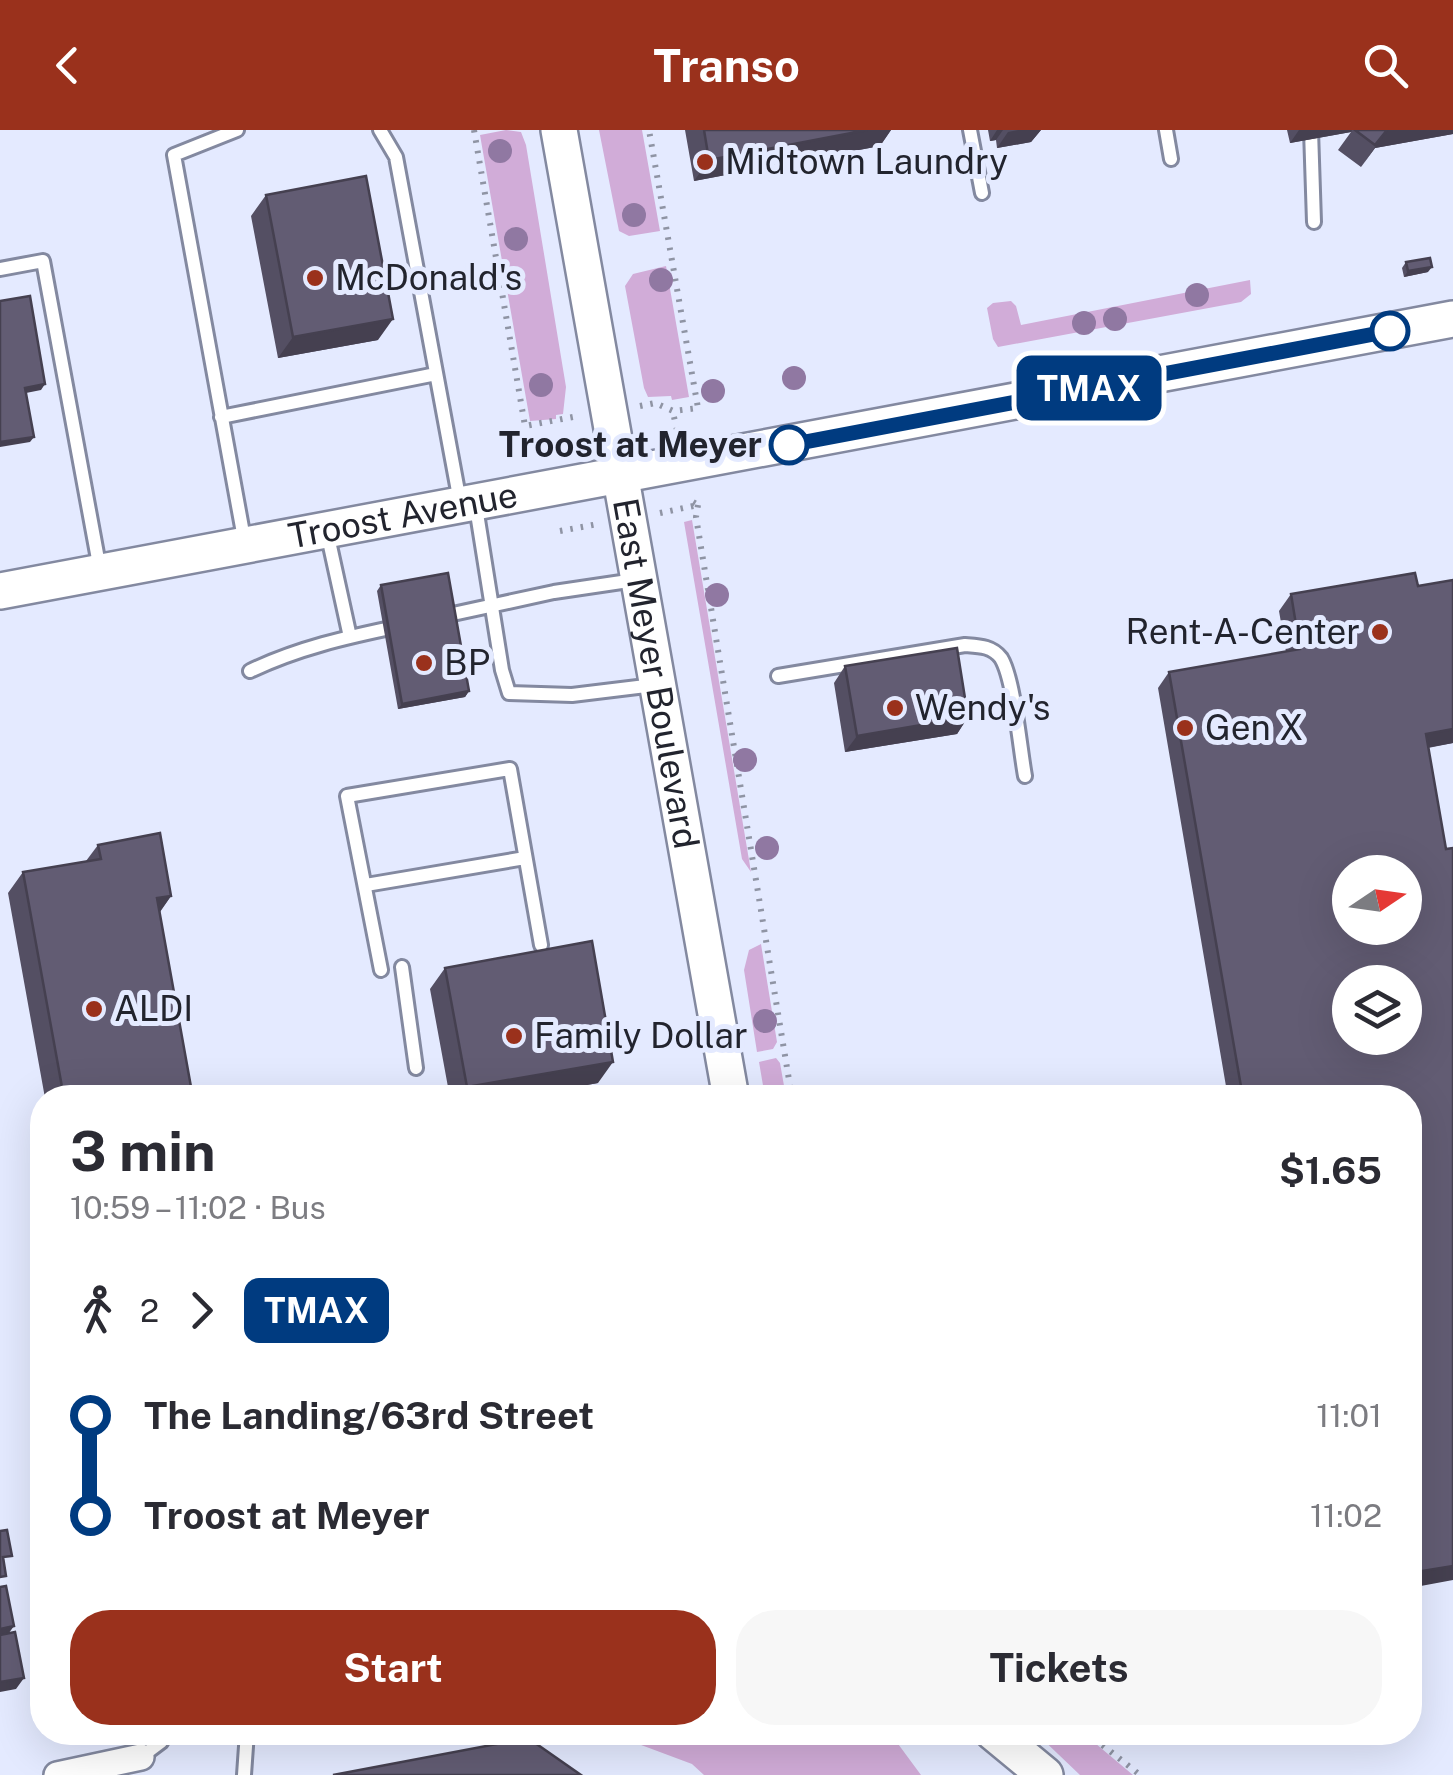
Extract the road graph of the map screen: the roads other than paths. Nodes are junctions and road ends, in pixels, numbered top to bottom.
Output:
1 (237, 130) edge
2 (380, 130) edge
3 (558, 130) edge
4 (970, 130) edge
5 (1166, 130) edge
6 (1310, 130) edge
7 (1171, 159) dead end
8 (982, 194) dead end
9 (1314, 222) dead end
10 (0, 268) edge
11 (1453, 319) edge
12 (436, 374) junction
13 (222, 417) junction
14 (618, 477) junction
15 (468, 505) junction
16 (327, 531) junction
17 (245, 546) junction
18 (100, 572) junction
19 (637, 580) junction
20 (0, 591) edge
21 (492, 606) junction
22 (350, 636) junction
23 (250, 672) dead end
24 (778, 676) dead end
25 (656, 685) junction
26 (1026, 776) dead end
27 (525, 858) junction
28 (366, 885) junction
29 (542, 945) dead end
30 (402, 967) dead end
31 (382, 970) dead end
32 (416, 1068) dead end
33 (729, 1085) edge
34 (157, 1745) edge
35 (246, 1745) edge
36 (1008, 1745) edge
37 (141, 1757) joint
38 (57, 1775) edge
39 (244, 1775) edge
40 (1044, 1775) edge

1 - 13 lane
2 - 12 lane
3 - 14 main road, East Meyer Boulevard
4 - 8 lane
5 - 7 lane
6 - 9 lane
10 - 18 lane
11 - 14 main road, Troost Avenue
12 - 13 lane
12 - 15 lane
13 - 17 lane
14 - 15 main road, Troost Avenue
14 - 19 main road, East Meyer Boulevard
15 - 16 main road, Troost Avenue
15 - 21 lane
16 - 17 main road, Troost Avenue
16 - 22 lane
17 - 18 main road, Troost Avenue
18 - 20 main road, Troost Avenue
19 - 21 lane
19 - 25 main road, East Meyer Boulevard
21 - 22 lane
21 - 25 lane
22 - 23 lane
24 - 26 lane
25 - 33 main road, East Meyer Boulevard
27 - 28 lane
27 - 28 lane
27 - 29 lane
28 - 31 lane
30 - 32 lane
34 - 37 lane
35 - 39 lane
36 - 40 main road
37 - 38 street

